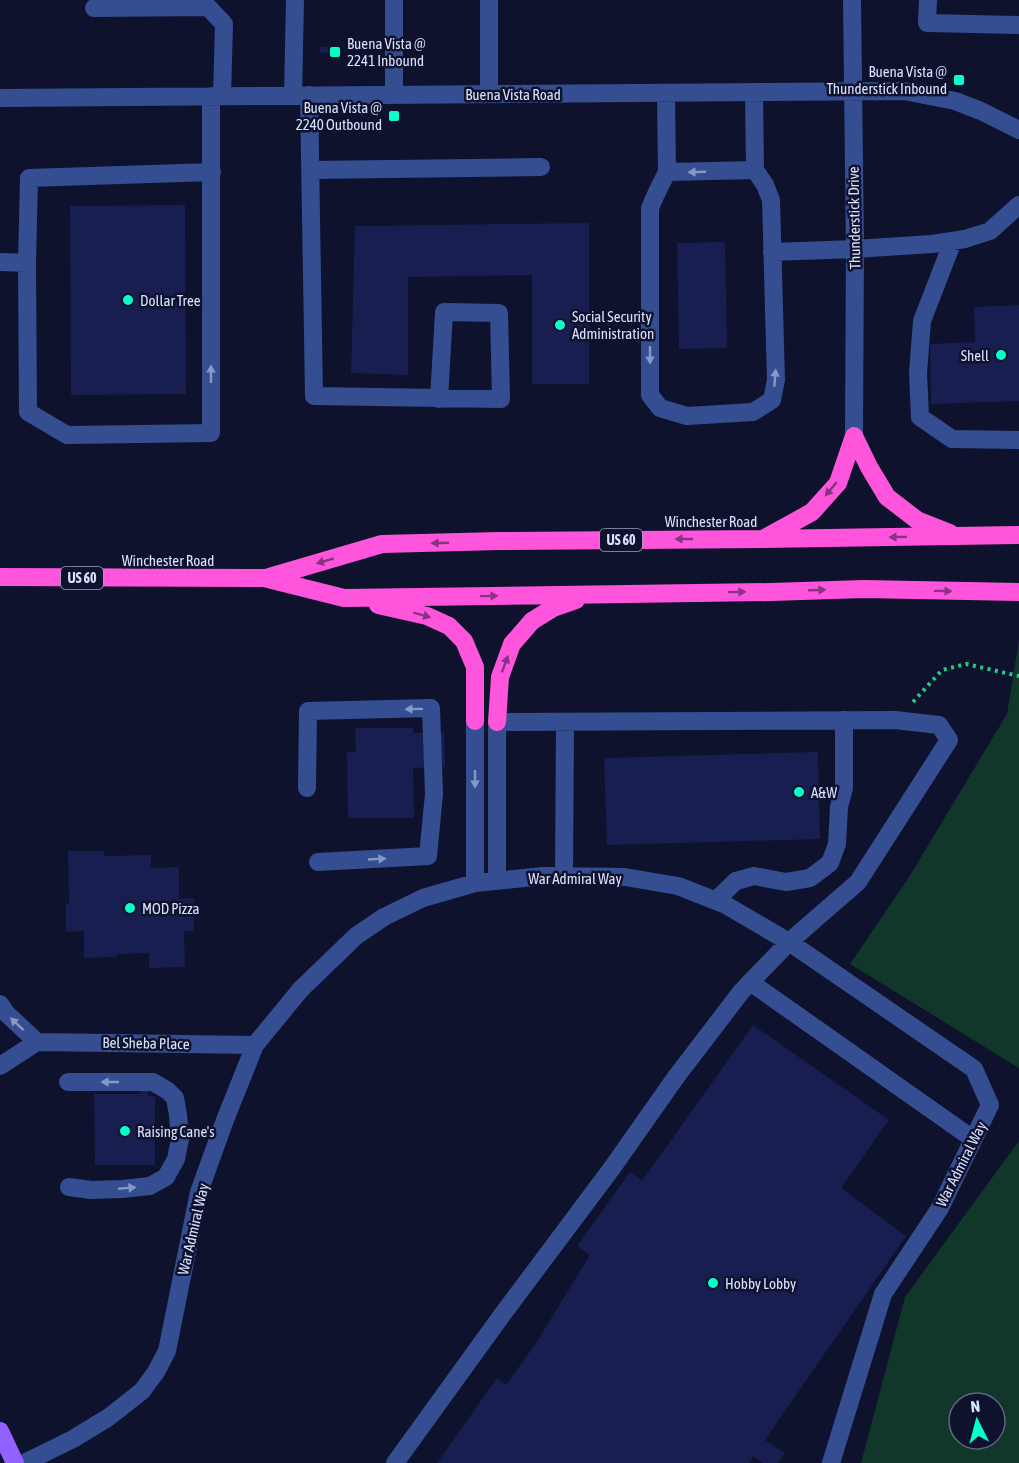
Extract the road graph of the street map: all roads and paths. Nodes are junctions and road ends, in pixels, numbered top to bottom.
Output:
1 (295, 0) edge
2 (394, 0) edge
3 (489, 0) edge
4 (852, 0) edge
5 (928, 0) edge
6 (94, 8) dead end
7 (1019, 25) edge
8 (852, 91) junction
9 (754, 92) junction
10 (666, 93) junction
11 (394, 94) junction
12 (489, 94) junction
13 (301, 95) junction
14 (217, 96) junction
15 (0, 98) edge
16 (1019, 130) edge
17 (541, 167) dead end
18 (311, 170) junction
19 (755, 170) junction
20 (212, 172) junction
21 (667, 172) junction
22 (1018, 208) edge
23 (953, 241) junction
24 (855, 249) junction
25 (772, 252) junction
26 (0, 262) edge
27 (27, 262) junction
28 (439, 399) junction
29 (854, 436) junction
30 (1019, 440) edge
31 (1019, 535) edge
32 (958, 536) junction
33 (763, 539) junction
34 (0, 577) edge
35 (264, 578) junction
36 (1019, 592) edge
37 (594, 594) junction
38 (344, 598) junction
39 (1019, 676) edge
40 (844, 720) junction
41 (895, 720) junction
42 (476, 721) joint
43 (497, 722) junction
44 (565, 723) junction
45 (307, 788) dead end
46 (318, 862) dead end
47 (564, 876) junction
48 (497, 880) junction
49 (475, 884) junction
50 (716, 901) junction
51 (789, 942) junction
52 (750, 982) junction
53 (0, 1004) edge
54 (37, 1042) junction
55 (255, 1045) junction
56 (0, 1066) edge
57 (69, 1082) dead end
58 (974, 1139) junction
59 (69, 1187) dead end
60 (0, 1431) edge
61 (15, 1463) edge
62 (24, 1463) edge
63 (395, 1463) edge
64 (831, 1463) edge

1 - 13 street
2 - 11 street
3 - 12 street
4 - 8 street, Thunderstick Drive
5 - 7 street
6 - 14 street
8 - 9 street, Buena Vista Road
8 - 16 street, Buena Vista Road
8 - 24 street, Thunderstick Drive
9 - 10 street, Buena Vista Road
9 - 19 street
10 - 12 street, Buena Vista Road
10 - 21 street
11 - 12 street, Buena Vista Road
11 - 13 street, Buena Vista Road
13 - 14 street, Buena Vista Road
13 - 18 street
14 - 15 street, Buena Vista Road
14 - 20 street
17 - 18 street
18 - 28 street
19 -> 21 street
19 - 25 street
20 - 27 street
27 -> 20 street
21 -> 25 street
22 - 23 street
23 - 24 street
23 - 30 street
24 - 25 street
24 - 29 street, Thunderstick Drive
26 - 27 street
28 - 28 street
29 - 32 highway
29 -> 33 highway
31 - 32 highway, Winchester Road / US 60
32 -> 33 highway, Winchester Road / US 60
33 -> 35 highway, Winchester Road / US 60
34 - 35 highway, Winchester Road / US 60
35 - 38 highway, Winchester Road / US 60
37 -> 36 highway, Winchester Road / US 60
38 -> 37 highway, Winchester Road / US 60
43 -> 37 highway
38 -> 42 highway
39 - 41 path
40 - 41 street
40 - 44 street
40 - 50 street
41 - 51 street
42 -> 49 street
43 - 44 street
43 - 48 street
44 - 47 street
46 -> 45 street
47 - 48 street, War Admiral Way
47 - 50 street, War Admiral Way
48 - 49 street, War Admiral Way
49 - 55 street, War Admiral Way
50 - 51 street, War Admiral Way
51 - 52 street
51 - 58 street, War Admiral Way
52 - 58 street
52 - 63 street
54 -> 53 street
54 - 55 street, Bel Sheba Place
54 - 56 street
55 - 62 street, War Admiral Way
59 -> 57 street
58 - 64 street, War Admiral Way
60 - 61 main road

